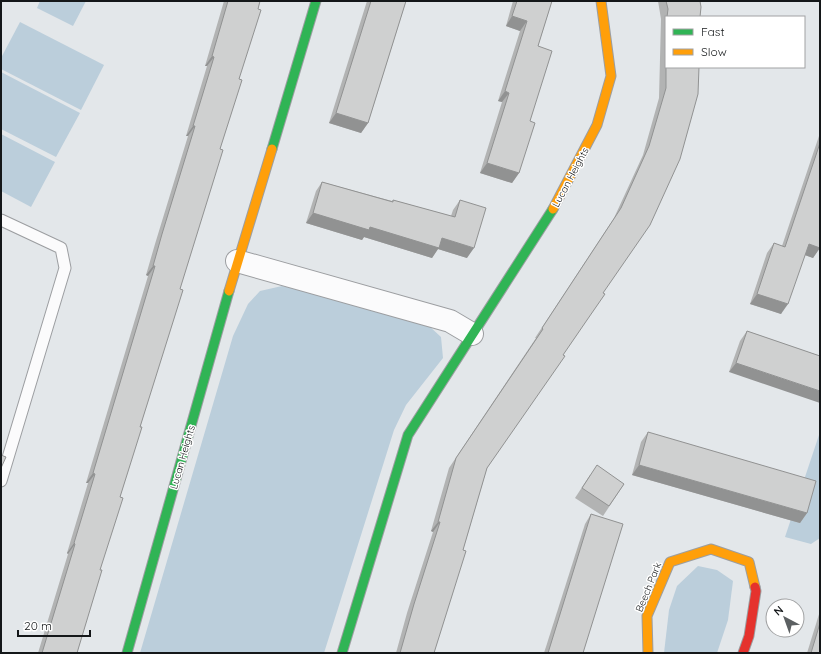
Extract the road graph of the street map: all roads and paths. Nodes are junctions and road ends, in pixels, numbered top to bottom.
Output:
1 (316, 1) edge
2 (601, 1) edge
3 (1, 220) edge
4 (237, 261) junction
5 (472, 334) junction
6 (1, 482) edge
7 (127, 653) edge
8 (342, 653) edge
9 (648, 653) edge
10 (743, 653) edge

1 - 4 street, Lucan Heights
2 - 5 street, Lucan Heights
3 - 6 lane
4 - 5 street
4 - 7 street, Lucan Heights
5 - 8 street, Lucan Heights
9 - 10 street, Beech Park

